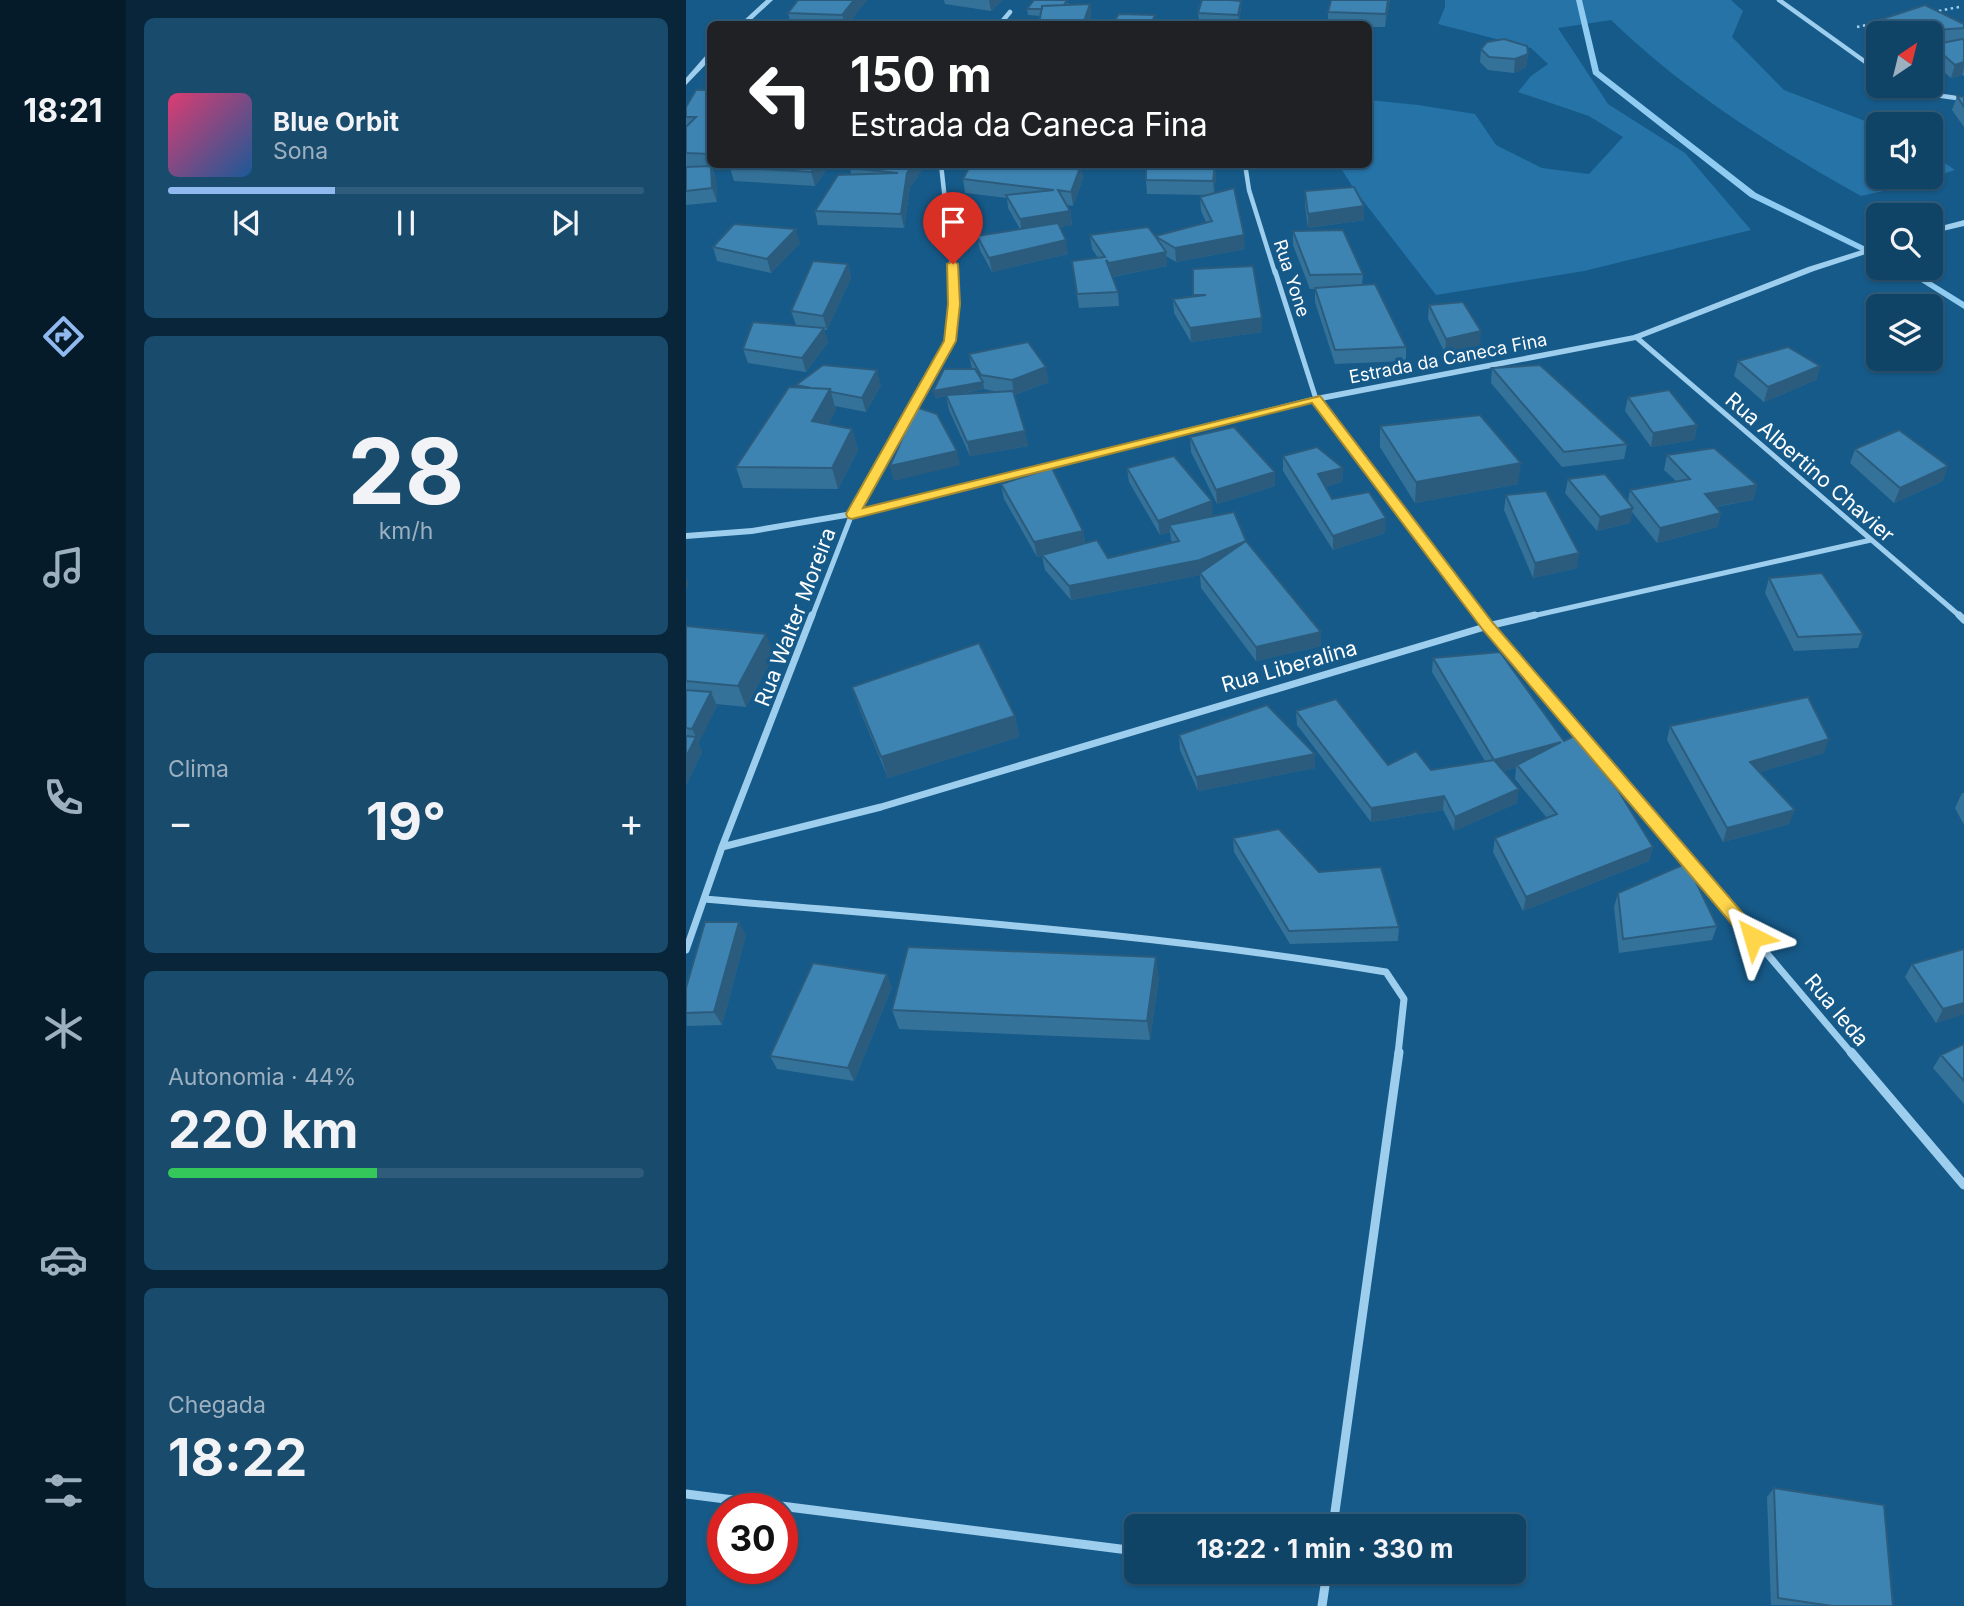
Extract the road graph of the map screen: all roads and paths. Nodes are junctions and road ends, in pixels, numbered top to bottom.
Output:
1 (770, 0) edge
2 (1779, 0) edge
3 (1959, 7) dead end
4 (1010, 12) dead end
5 (1933, 12) edge
6 (1894, 20) edge
7 (746, 21) edge
8 (1002, 21) edge
9 (1828, 33) junction
10 (707, 59) edge
11 (1866, 62) edge
12 (686, 83) edge
13 (1943, 96) edge
14 (1964, 99) edge
15 (941, 168) edge
16 (1246, 168) edge
17 (1964, 223) edge
18 (1943, 229) edge
19 (1866, 251) edge
20 (1636, 337) junction
21 (1315, 399) junction
22 (852, 514) junction
23 (686, 536) edge
24 (1871, 540) junction
25 (1964, 620) edge
26 (1488, 626) junction
27 (722, 847) junction
28 (704, 899) junction
29 (686, 950) edge
30 (1964, 1185) edge
31 (686, 1494) edge
32 (1335, 1514) edge
33 (1124, 1549) edge
34 (1325, 1584) edge
35 (1322, 1606) edge

1 - 7 street
2 - 9 street
3 - 5 path
4 - 8 street
6 - 9 path
9 - 11 street
10 - 12 street
13 - 14 street
15 - 22 street, Rua Walter Moreira
16 - 21 street, Rua Yone
17 - 18 street
19 - 20 street, Estrada da Caneca Fina
20 - 21 street, Estrada da Caneca Fina
20 - 24 street, Rua Albertino Chavier
21 - 22 street, Estrada da Caneca Fina
21 - 26 street, Rua Ieda
22 - 23 street, Estrada da Caneca Fina
22 - 27 street, Rua Walter Moreira
24 - 25 street, Rua Albertino Chavier
24 - 26 street, Rua Liberalina
26 - 27 street, Rua Liberalina
26 - 30 street, Rua Ieda
27 - 28 street, Rua Walter Moreira
28 - 29 street, Rua Walter Moreira
28 - 32 street
31 - 33 street
34 - 35 street

